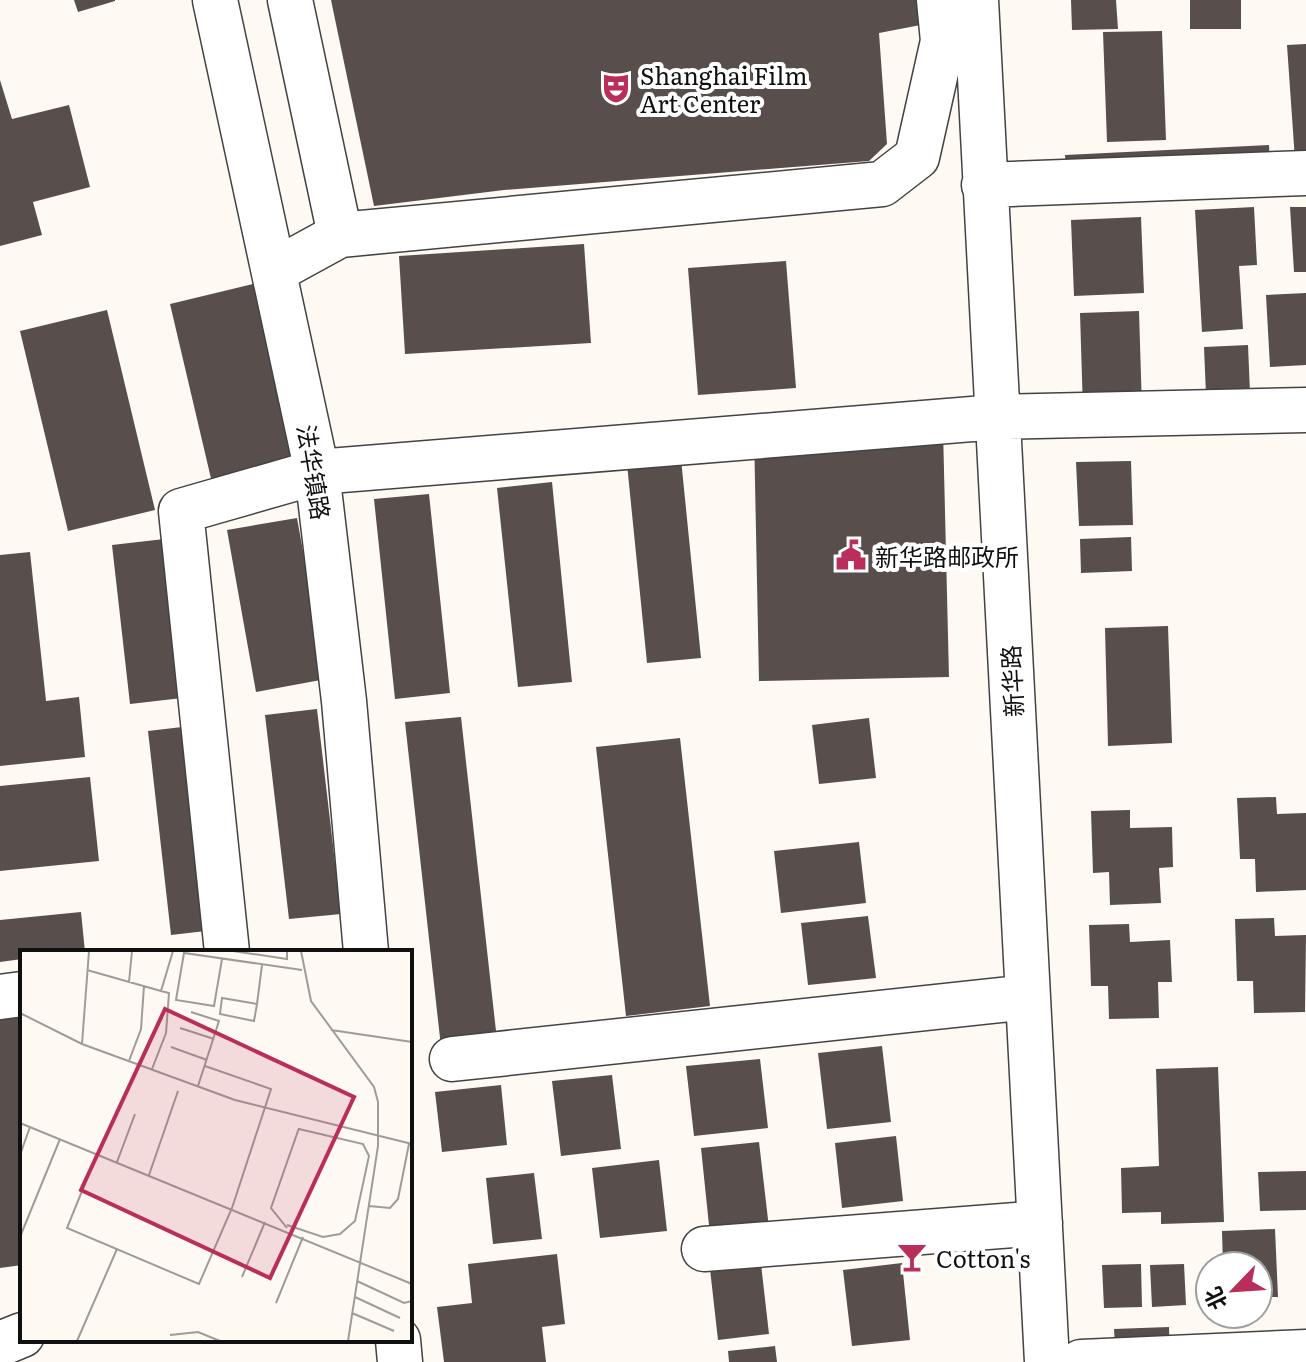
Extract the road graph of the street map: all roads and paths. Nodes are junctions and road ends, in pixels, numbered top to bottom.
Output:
1 (215, 0) edge
2 (290, 0) edge
3 (959, 18) edge
4 (1306, 173) edge
5 (984, 185) junction
6 (340, 235) junction
7 (276, 270) junction
8 (1306, 410) edge
9 (997, 417) junction
10 (317, 472) junction
11 (227, 950) edge
12 (364, 950) edge
13 (20, 994) edge
14 (0, 997) edge
15 (1028, 997) junction
16 (452, 1059) dead end
17 (1040, 1223) junction
18 (704, 1249) dead end
19 (20, 1336) edge
20 (398, 1342) edge
21 (0, 1344) edge
22 (1306, 1352) edge
23 (400, 1362) edge
24 (1047, 1362) edge
25 (1081, 1362) edge

1 - 7 street, 法华镇路
2 - 6 street
3 - 5 street, 新华路
3 - 6 street
4 - 5 street
5 - 9 street, 新华路
6 - 7 street
7 - 10 street, 法华镇路
8 - 9 street
9 - 10 street
9 - 15 street, 新华路
10 - 11 street
10 - 12 street, 法华镇路
13 - 14 street
15 - 16 street
15 - 17 street, 新华路
17 - 18 street
17 - 24 street, 新华路
19 - 21 street
20 - 23 street
22 - 25 street

